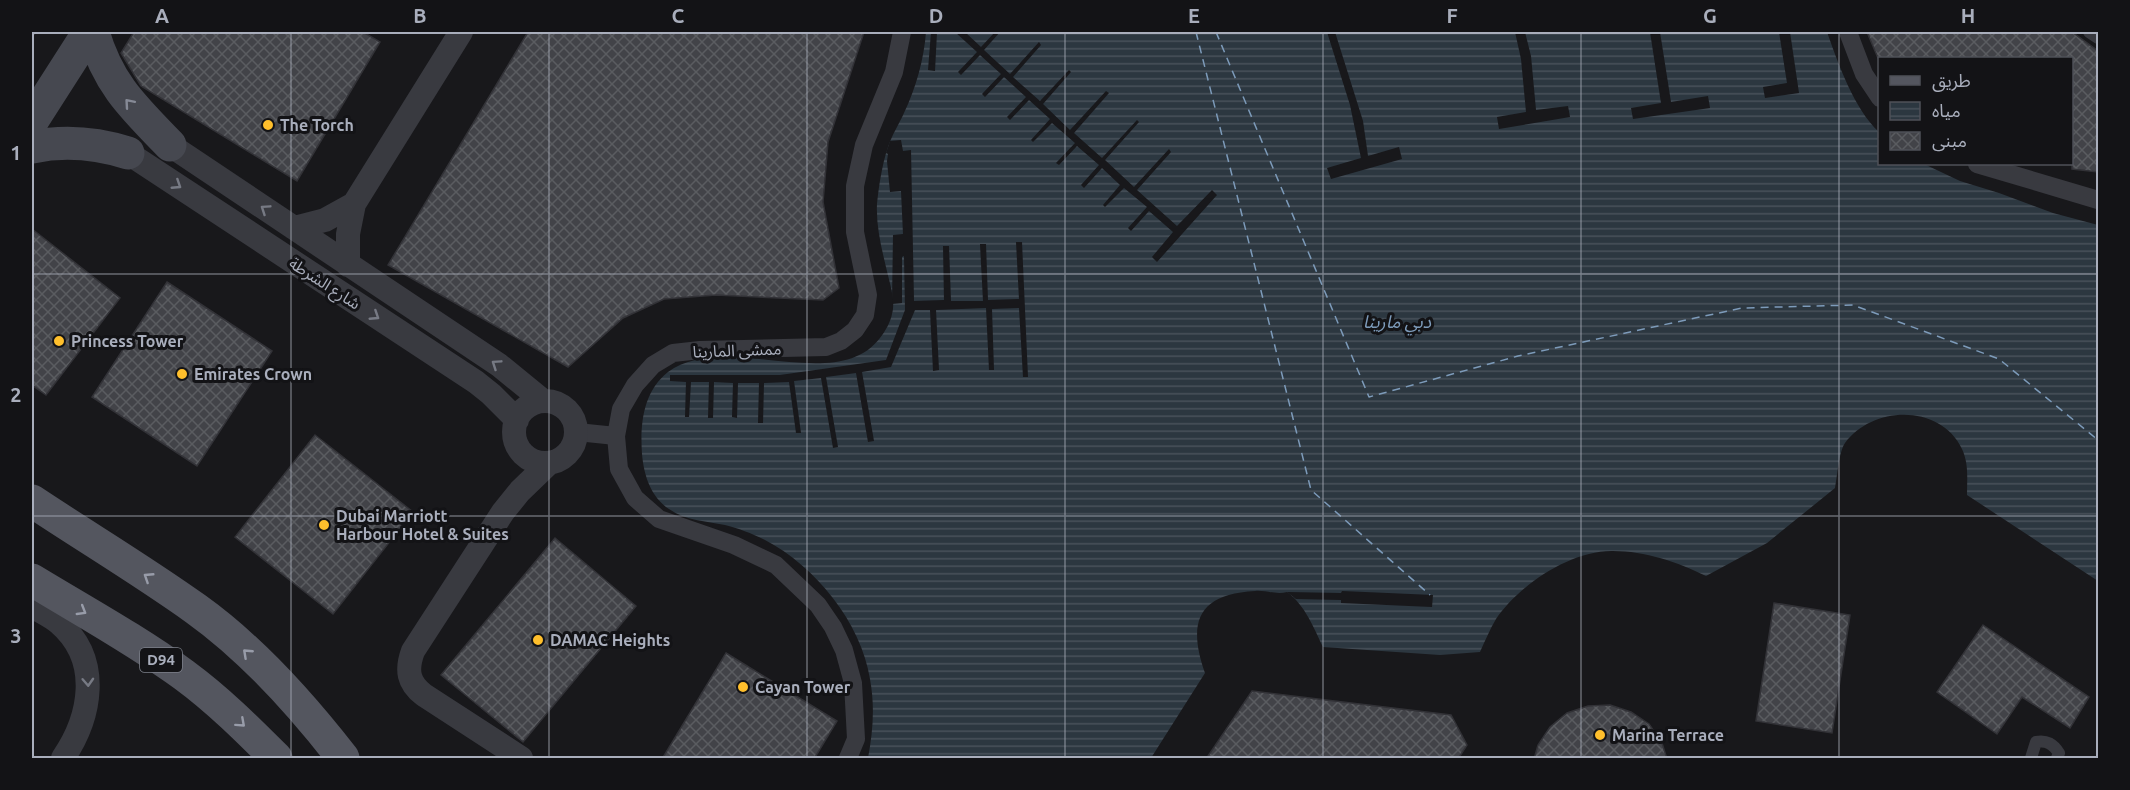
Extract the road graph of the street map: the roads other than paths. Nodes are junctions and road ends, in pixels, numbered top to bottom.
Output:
1 (91, 32) edge
2 (461, 32) edge
3 (902, 32) edge
4 (1848, 32) edge
5 (2089, 32) edge
6 (2098, 38) edge
7 (1878, 95) edge
8 (32, 121) edge
9 (170, 145) joint
10 (32, 147) edge
11 (128, 153) joint
12 (1980, 165) edge
13 (2098, 200) edge
14 (354, 204) junction
15 (294, 228) junction
16 (348, 265) junction
17 (542, 400) junction
18 (516, 420) junction
19 (577, 432) junction
20 (616, 436) junction
21 (518, 448) junction
22 (548, 464) junction
23 (32, 501) edge
24 (504, 512) junction
25 (32, 580) edge
26 (32, 606) edge
27 (63, 759) edge
28 (276, 759) edge
29 (343, 759) edge
30 (521, 759) edge
31 (848, 759) edge
32 (2031, 759) edge
33 (2058, 759) edge

1 - 8 main road
9 -> 1 main road
2 - 14 street
3 - 20 street, ممشى المارينا
4 - 7 street
5 - 6 lane
15 -> 9 street, شارع الشرطة
10 - 11 main road
11 -> 18 street, شارع الشرطة
12 - 13 street
14 - 15 street
14 - 16 street
15 - 16 street, شارع الشرطة
17 -> 16 street, شارع الشرطة
17 - 18 street
17 - 19 street
18 - 21 street
19 - 20 street
19 - 22 street
20 - 31 street, ممشى المارينا
21 - 22 street
21 - 24 street
22 - 24 street
29 -> 23 main road
24 - 30 street
25 -> 28 main road, D94
26 -> 27 street
32 - 33 lane

